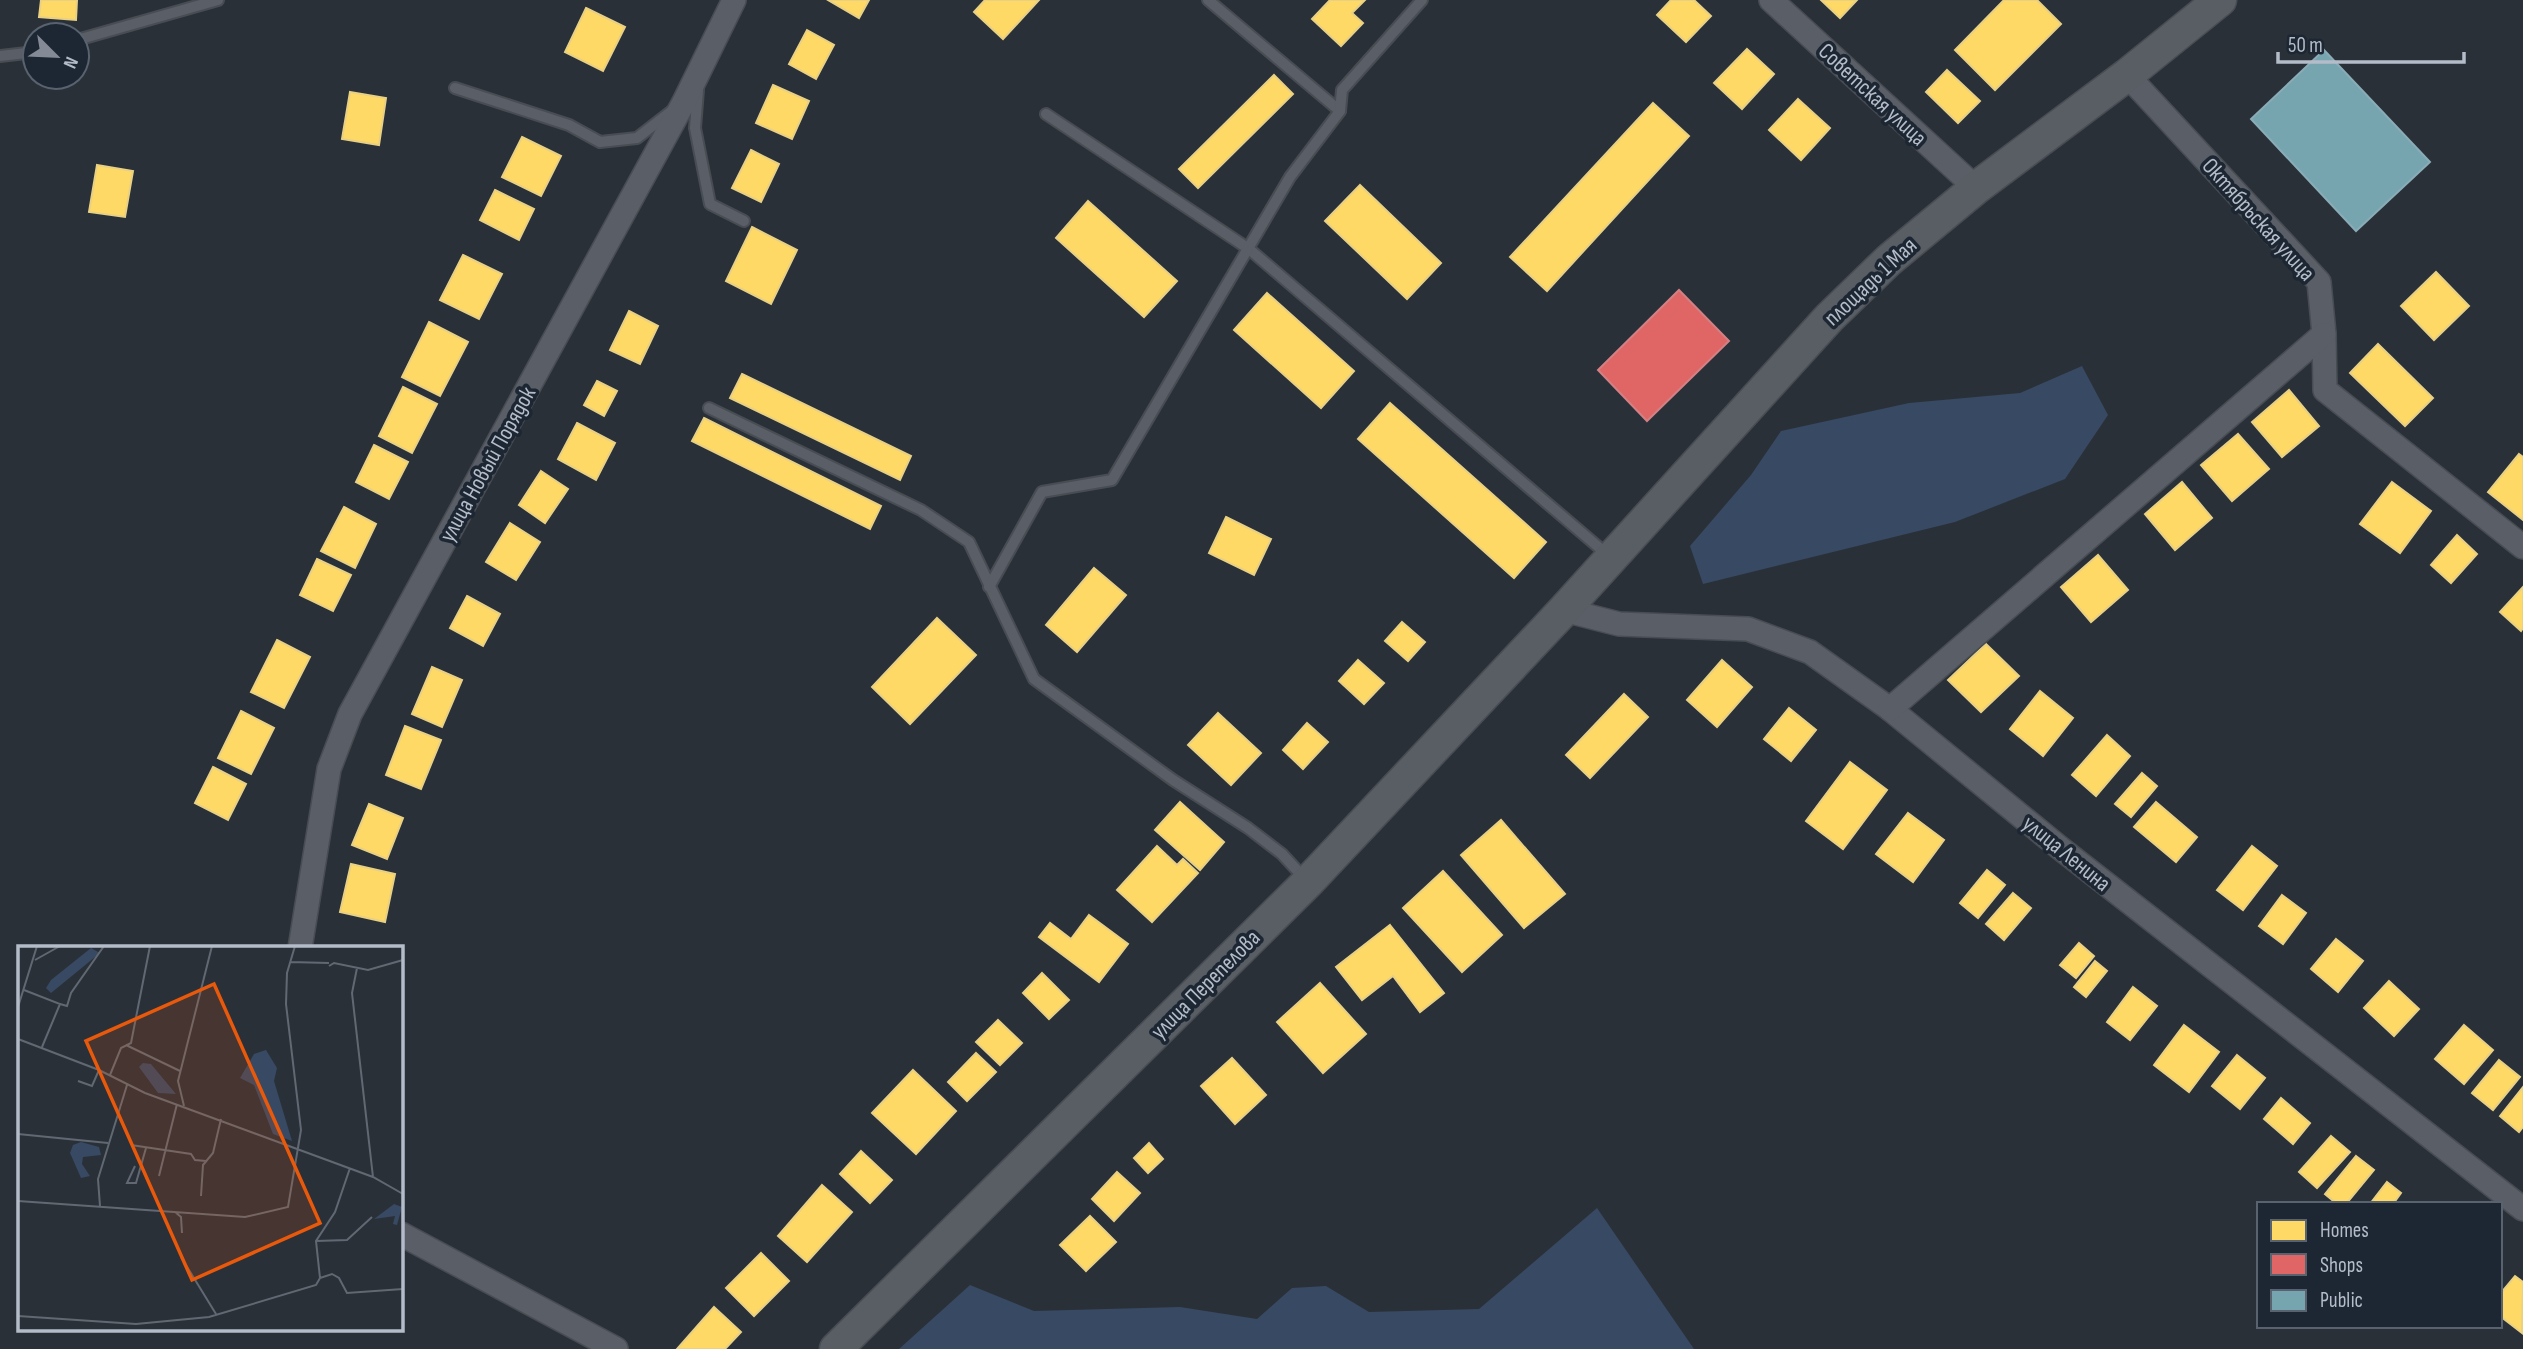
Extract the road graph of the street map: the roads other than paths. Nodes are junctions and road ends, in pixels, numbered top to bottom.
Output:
1 (218, 0) edge
2 (734, 0) edge
3 (1208, 0) edge
4 (1422, 0) edge
5 (1771, 0) edge
6 (2216, 1) edge
7 (91, 36) edge
8 (715, 37) junction
9 (21, 54) edge
10 (0, 56) edge
11 (2127, 75) junction
12 (455, 88) dead end
13 (684, 102) junction
14 (1340, 110) junction
15 (1046, 114) dead end
16 (1976, 188) junction
17 (744, 220) dead end
18 (1249, 249) junction
19 (2324, 334) junction
20 (709, 408) dead end
21 (2523, 547) edge
22 (1611, 558) junction
23 (989, 587) junction
24 (1564, 610) junction
25 (1890, 709) junction
26 (1308, 882) junction
27 (300, 946) edge
28 (2523, 1209) edge
29 (402, 1235) edge
30 (616, 1349) edge
31 (836, 1349) edge

1 - 7 lane
2 - 8 street, улица Новый Порядок
3 - 14 lane
4 - 14 lane
5 - 16 street, Советская улица
6 - 11 street, площадь 1 Мая
8 - 13 street, улица Новый Порядок
8 - 17 lane
9 - 10 lane
11 - 16 street, площадь 1 Мая
11 - 19 street, Октябрьская улица
12 - 13 lane
13 - 27 street, улица Новый Порядок
14 - 18 lane
15 - 18 lane
16 - 22 street, площадь 1 Мая
18 - 22 lane
18 - 23 lane
19 - 21 street, Октябрьская улица
19 - 25 street
20 - 23 lane
22 - 24 street, площадь 1 Мая
23 - 26 lane
24 - 25 street, улица Ленина
24 - 26 street, улица Перепелова
25 - 28 street, улица Ленина
26 - 31 street, улица Перепелова
29 - 30 street

